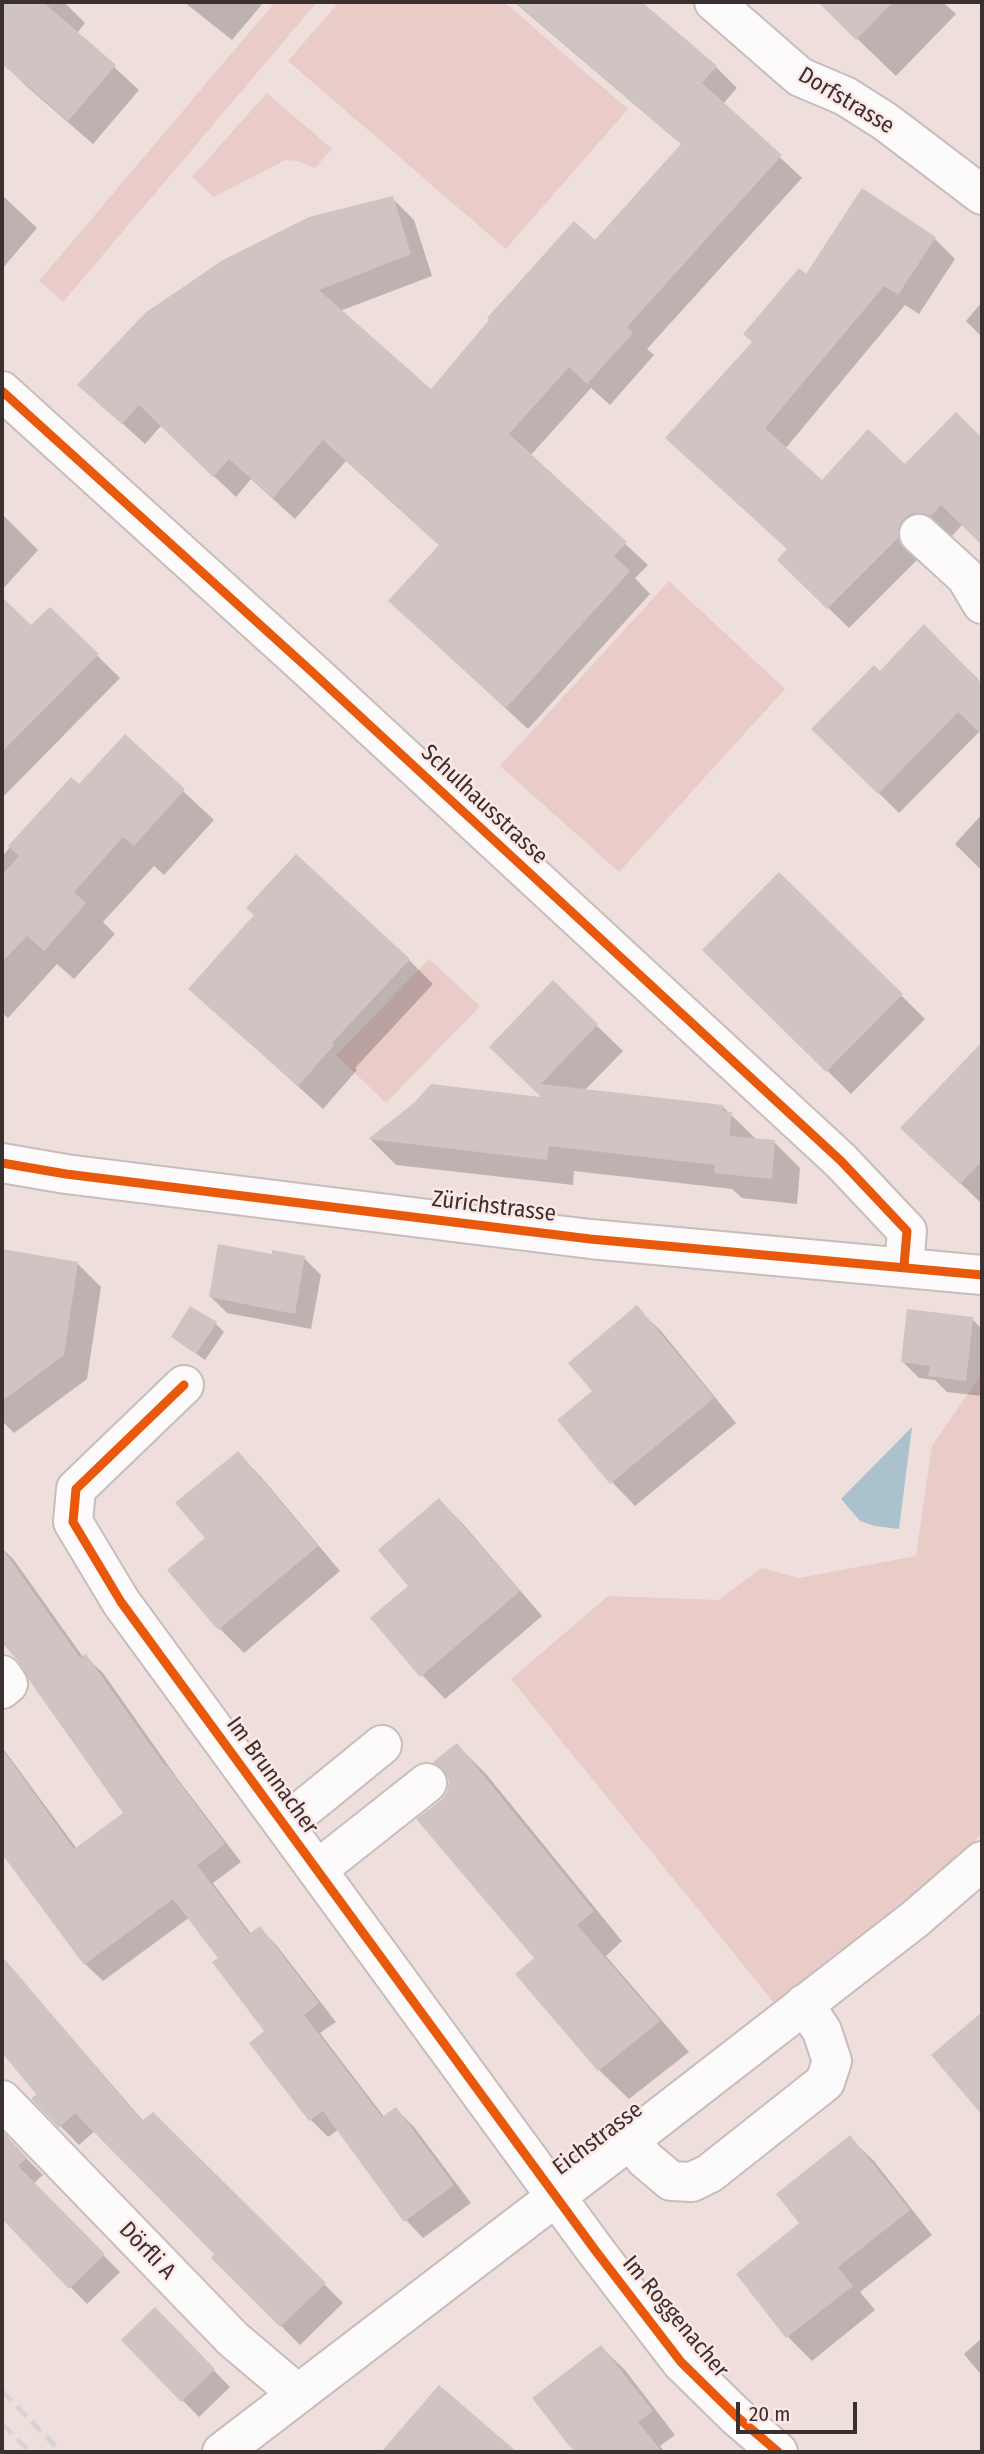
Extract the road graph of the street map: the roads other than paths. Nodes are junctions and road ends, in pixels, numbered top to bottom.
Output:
1 (713, 2) edge
2 (982, 195) edge
3 (2, 391) edge
4 (919, 534) dead end
5 (982, 604) edge
6 (2, 1163) edge
7 (904, 1266) junction
8 (982, 1275) edge
9 (184, 1385) dead end
10 (2, 1675) edge
11 (2, 1689) edge
12 (382, 1745) dead end
13 (426, 1783) dead end
14 (284, 1825) junction
15 (982, 1861) edge
16 (317, 1870) junction
17 (804, 2004) junction
18 (2, 2100) edge
19 (630, 2140) junction
20 (555, 2196) junction
21 (298, 2394) junction
22 (222, 2452) edge
23 (778, 2452) edge

1 - 2 street, Dorfstrasse
3 - 7 street, Schulhausstrasse
4 - 5 street
6 - 7 street, Zürichstrasse
7 - 8 street, Zürichstrasse
9 - 14 street, Im Brunnacher
10 - 11 street
12 - 14 street
13 - 16 street
14 - 16 street, Im Brunnacher
15 - 17 street, Eichstrasse
16 - 20 street, Im Brunnacher
17 - 19 street, Eichstrasse
17 - 19 street
18 - 21 street, Dörfli A
19 - 20 street, Eichstrasse
20 - 21 street, Eichstrasse
20 - 23 street, Im Roggenacher
21 - 22 street, Eichstrasse

